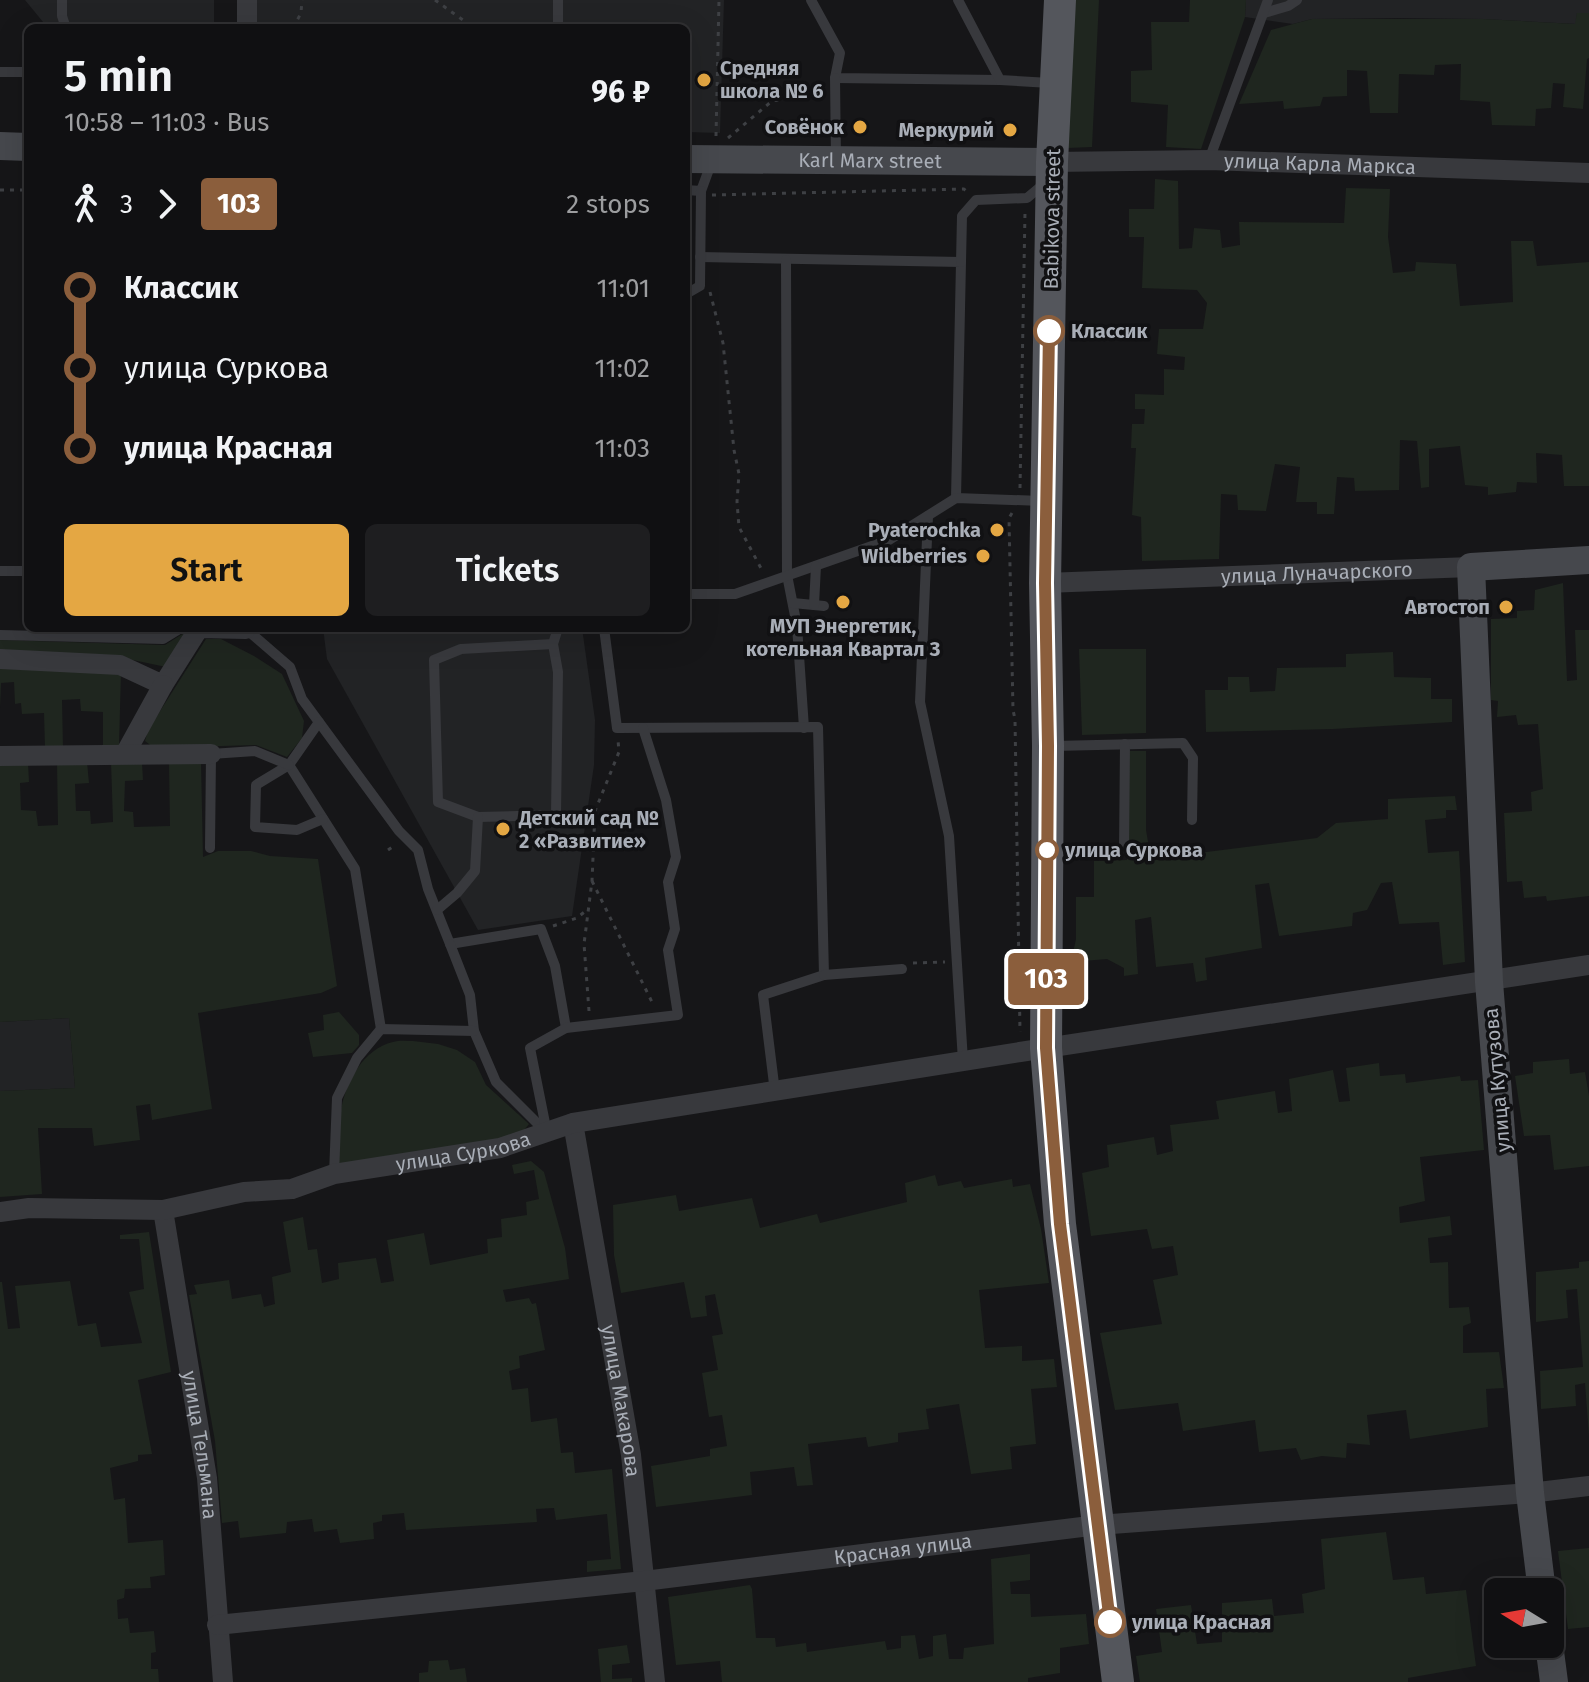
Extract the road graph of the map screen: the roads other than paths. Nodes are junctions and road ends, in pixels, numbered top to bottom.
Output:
1 (62, 0) edge
2 (247, 0) edge
3 (558, 0) edge
4 (811, 0) edge
5 (958, 0) edge
6 (1060, 0) edge
7 (1268, 0) edge
8 (1297, 0) edge
9 (1264, 13) junction
10 (65, 24) edge
11 (247, 24) edge
12 (558, 24) edge
13 (0, 72) edge
14 (24, 72) edge
15 (835, 78) junction
16 (1000, 80) junction
17 (1056, 83) junction
18 (0, 146) edge
19 (24, 147) edge
20 (704, 155) edge
21 (1209, 160) junction
22 (836, 161) junction
23 (1052, 170) junction
24 (1589, 173) edge
25 (690, 191) edge
26 (700, 193) junction
27 (700, 257) junction
28 (786, 260) junction
29 (961, 262) junction
30 (690, 292) edge
31 (956, 498) junction
32 (1047, 501) junction
33 (928, 516) junction
34 (1589, 560) edge
35 (816, 566) junction
36 (1471, 567) junction
37 (0, 571) edge
38 (24, 571) edge
39 (787, 575) junction
40 (1045, 583) junction
41 (690, 594) edge
42 (793, 603) junction
43 (174, 632) edge
44 (196, 632) edge
45 (249, 632) edge
46 (557, 632) edge
47 (605, 632) edge
48 (0, 635) edge
49 (553, 644) junction
50 (0, 659) edge
51 (163, 685) junction
52 (319, 722) junction
53 (643, 728) junction
54 (804, 728) junction
55 (1125, 744) junction
56 (1048, 746) junction
57 (125, 754) junction
58 (211, 754) junction
59 (0, 756) edge
60 (289, 765) junction
61 (478, 817) junction
62 (323, 819) junction
63 (1192, 820) dead end
64 (210, 848) dead end
65 (1124, 849) dead end
66 (437, 910) junction
67 (450, 944) junction
68 (1589, 965) edge
69 (902, 969) dead end
70 (824, 975) junction
71 (1489, 982) junction
72 (566, 1028) junction
73 (381, 1029) junction
74 (474, 1031) junction
75 (1046, 1048) junction
76 (963, 1061) junction
77 (775, 1092) junction
78 (573, 1123) junction
79 (547, 1133) junction
80 (334, 1174) junction
81 (163, 1210) junction
82 (0, 1212) edge
83 (1589, 1486) edge
84 (1530, 1493) junction
85 (1098, 1525) junction
86 (1540, 1578) edge
87 (644, 1581) junction
88 (217, 1625) junction
89 (1551, 1658) edge
90 (223, 1682) edge
91 (655, 1682) edge
92 (1118, 1682) edge
93 (1554, 1682) edge

1 - 10 lane
2 - 11 street
3 - 12 lane
4 - 15 lane
5 - 16 lane
6 - 17 main road, Babikova street
7 - 9 lane
8 - 9 lane
9 - 21 lane
13 - 14 lane
15 - 16 lane
15 - 22 lane
16 - 17 lane
17 - 23 main road, Babikova street
18 - 19 street
20 - 22 street, Karl Marx street
20 - 26 lane
21 - 23 street, улица Карла Маркса
21 - 24 street, улица Карла Маркса
22 - 23 street, Karl Marx street
23 - 29 lane
23 - 32 main road, Babikova street
25 - 26 lane
26 - 27 lane
27 - 28 lane
27 - 30 lane
28 - 29 lane
28 - 39 lane
29 - 31 lane
31 - 32 lane
31 - 33 lane
32 - 40 main road, Babikova street
33 - 35 lane
33 - 76 lane
34 - 36 street, улица Луначарского
35 - 39 lane
35 - 42 lane
36 - 40 street, улица Луначарского
36 - 71 street, улица Кутузова
37 - 38 lane
39 - 41 lane
39 - 42 lane
40 - 56 main road, Babikova street
42 - 54 lane
43 - 48 lane
44 - 51 street
45 - 52 lane
46 - 49 lane
47 - 53 lane
49 - 61 lane
49 - 61 lane
50 - 51 street
51 - 57 street
52 - 60 lane
52 - 66 lane
53 - 54 lane
53 - 72 lane
54 - 70 lane
55 - 56 lane
55 - 63 lane
55 - 65 lane
56 - 75 main road, Babikova street
57 - 58 street
57 - 59 street
58 - 60 lane
58 - 64 lane
60 - 62 lane
60 - 62 lane
61 - 66 lane
62 - 73 lane
66 - 67 lane
67 - 72 lane
67 - 74 lane
68 - 71 street, улица Суркова
69 - 70 lane
70 - 77 lane
71 - 75 street, улица Суркова
71 - 84 street, улица Кутузова
72 - 79 lane
73 - 74 lane
73 - 80 lane
74 - 79 lane
75 - 76 street, улица Суркова
75 - 85 main road, Babikova street
76 - 77 street, улица Суркова
77 - 78 street, улица Суркова
78 - 79 street, улица Суркова
78 - 87 street, улица Макарова
79 - 80 street, улица Суркова
80 - 81 street, улица Суркова
81 - 82 street, улица Суркова
81 - 88 street, улица Тельмана
83 - 84 street, Красная улица
84 - 85 street, Красная улица
84 - 86 street, улица Кутузова
85 - 87 street, Красная улица
85 - 92 main road, Babikova street
87 - 88 street, Красная улица
87 - 91 street, улица Макарова
88 - 90 street, улица Тельмана
89 - 93 street

